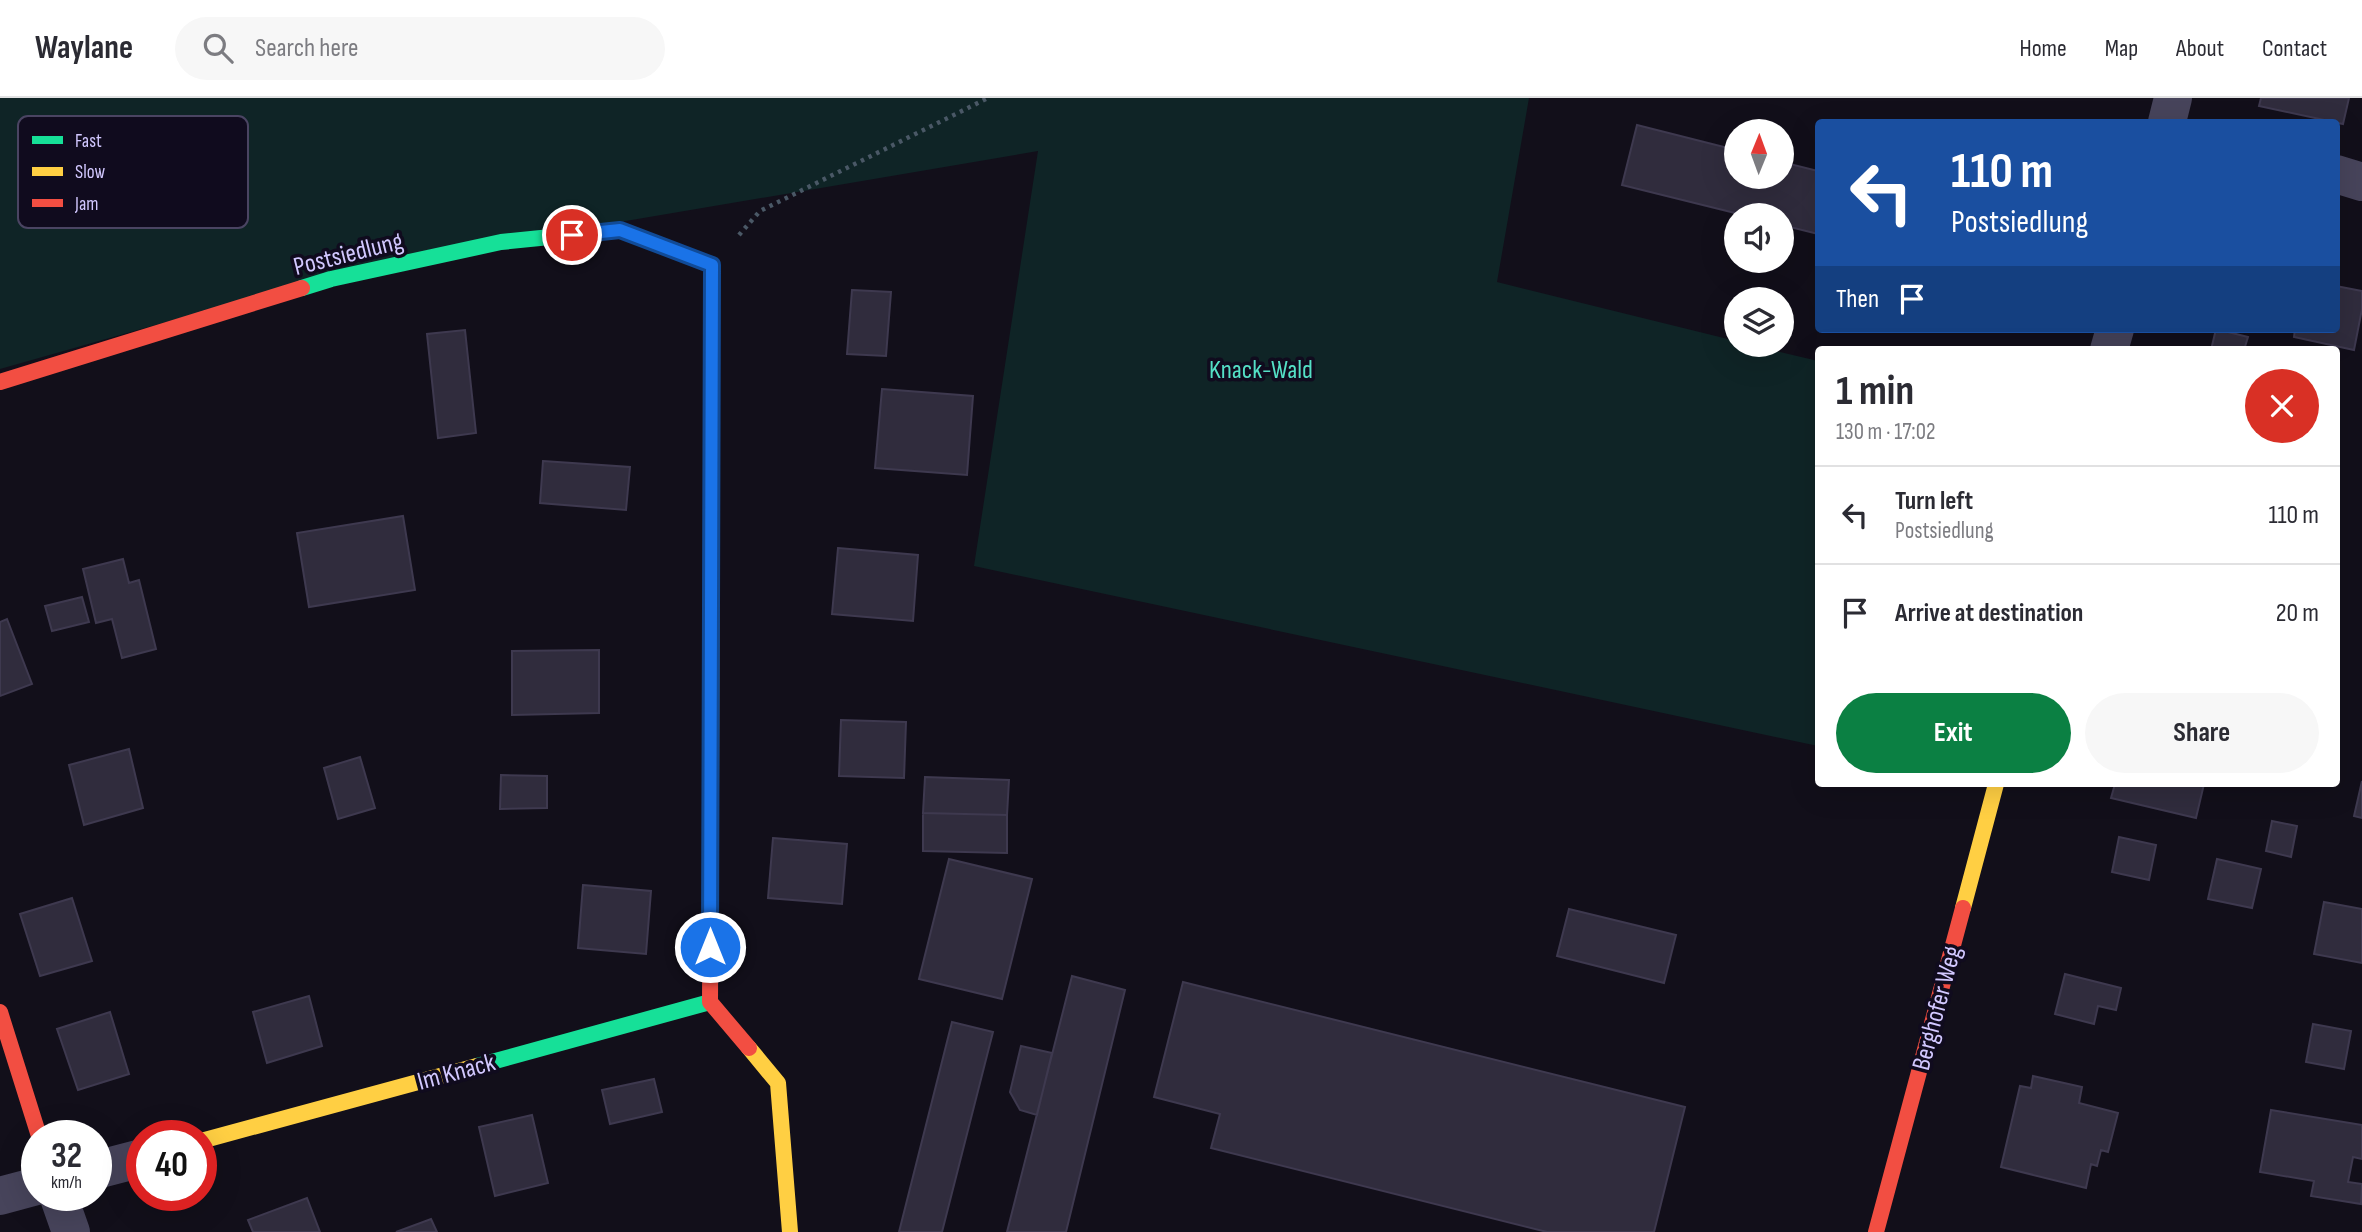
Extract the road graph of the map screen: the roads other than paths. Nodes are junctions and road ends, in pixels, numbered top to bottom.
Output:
1 (2340, 175) edge
2 (2362, 183) edge
3 (0, 382) edge
4 (1995, 787) edge
5 (710, 1002) junction
6 (0, 1012) edge
7 (34, 1120) edge
8 (217, 1137) edge
9 (21, 1190) edge
10 (0, 1196) edge
11 (64, 1211) edge
12 (71, 1232) edge
13 (790, 1232) edge
14 (1876, 1232) edge

1 - 2 street
3 - 5 street, Postsiedlung
4 - 14 street, Berghofer Weg
5 - 8 street, Im Knack
5 - 13 street
6 - 7 street
9 - 10 street
11 - 12 street

